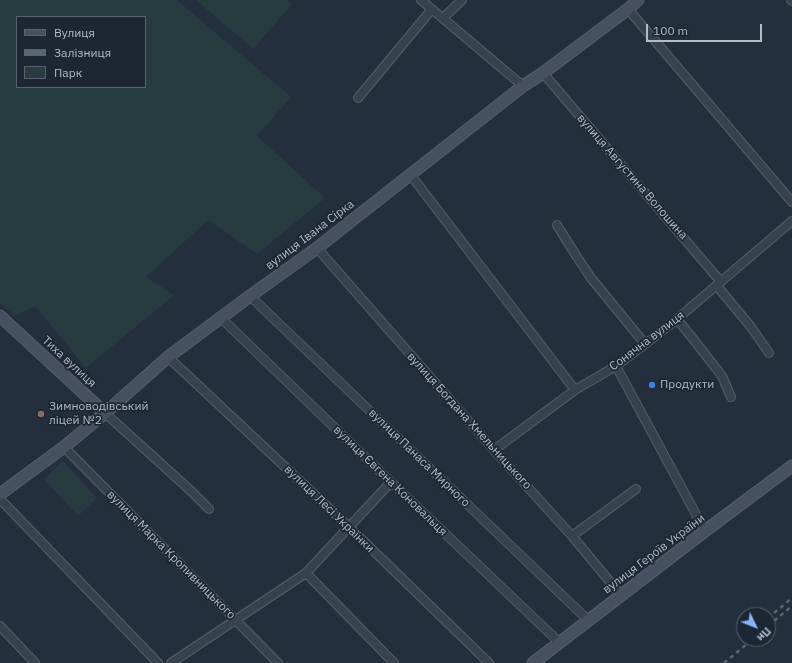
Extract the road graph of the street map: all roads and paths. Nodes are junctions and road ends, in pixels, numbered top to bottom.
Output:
1 (421, 0) edge
2 (462, 0) edge
3 (638, 0) edge
4 (432, 9) junction
5 (628, 9) junction
6 (443, 18) junction
7 (542, 73) junction
8 (523, 86) junction
9 (358, 98) dead end
10 (410, 174) junction
11 (792, 202) edge
12 (792, 221) edge
13 (557, 225) dead end
14 (317, 248) junction
15 (719, 284) junction
16 (250, 296) junction
17 (0, 316) edge
18 (221, 318) junction
19 (677, 319) junction
20 (645, 344) junction
21 (769, 354) dead end
22 (168, 357) junction
23 (616, 366) junction
24 (575, 390) junction
25 (731, 397) dead end
26 (105, 413) junction
27 (64, 447) junction
28 (494, 450) junction
29 (792, 466) edge
30 (391, 482) junction
31 (636, 489) dead end
32 (0, 494) edge
33 (0, 499) edge
34 (209, 509) dead end
35 (349, 527) junction
36 (705, 531) junction
37 (572, 536) junction
38 (306, 574) junction
39 (621, 595) junction
40 (235, 620) junction
41 (589, 621) junction
42 (0, 626) edge
43 (560, 643) junction
44 (35, 663) edge
45 (158, 663) edge
46 (171, 663) edge
47 (278, 663) edge
48 (394, 663) edge
49 (489, 663) edge
50 (533, 663) edge

1 - 4 street
2 - 6 street
3 - 5 street, вулиця Івана Сірка
4 - 6 street
4 - 9 street
5 - 7 street, вулиця Івана Сірка
5 - 11 street
6 - 8 street
7 - 8 street, вулиця Івана Сірка
7 - 15 street, вулиця Августина Волошина
8 - 10 street, вулиця Івана Сірка
10 - 14 street, вулиця Івана Сірка
10 - 24 street
12 - 15 street, Сонячна вулиця
13 - 20 street
14 - 16 street, вулиця Івана Сірка
14 - 28 street, вулиця Богдана Хмельницького
15 - 19 street, Сонячна вулиця
15 - 21 street, вулиця Августина Волошина
16 - 18 street, вулиця Івана Сірка
16 - 41 street, вулиця Панаса Мирного
17 - 26 street, Тиха вулиця
18 - 22 street, вулиця Івана Сірка
18 - 30 street, вулиця Євгена Коновальця
19 - 20 street, Сонячна вулиця
19 - 25 street
20 - 23 street, Сонячна вулиця
22 - 26 street, вулиця Івана Сірка
22 - 35 street, вулиця Лесі Українки
23 - 24 street, Сонячна вулиця
23 - 36 street
24 - 28 street, Сонячна вулиця
26 - 27 street, вулиця Івана Сірка
26 - 34 street, Тиха вулиця
27 - 32 street, вулиця Івана Сірка
27 - 40 street, вулиця Марка Кропивницького
28 - 37 street, вулиця Богдана Хмельницького
29 - 36 street, вулиця Героїв України
30 - 35 street
30 - 43 street, вулиця Євгена Коновальця
31 - 37 street
33 - 45 street
35 - 38 street
35 - 49 street, вулиця Лесі Українки
36 - 39 street, вулиця Героїв України
37 - 39 street, вулиця Богдана Хмельницького
38 - 40 street
38 - 48 street
39 - 41 street, вулиця Героїв України
40 - 46 street
40 - 47 street, вулиця Марка Кропивницького
41 - 43 street, вулиця Героїв України
42 - 44 street
43 - 50 street, вулиця Героїв України

